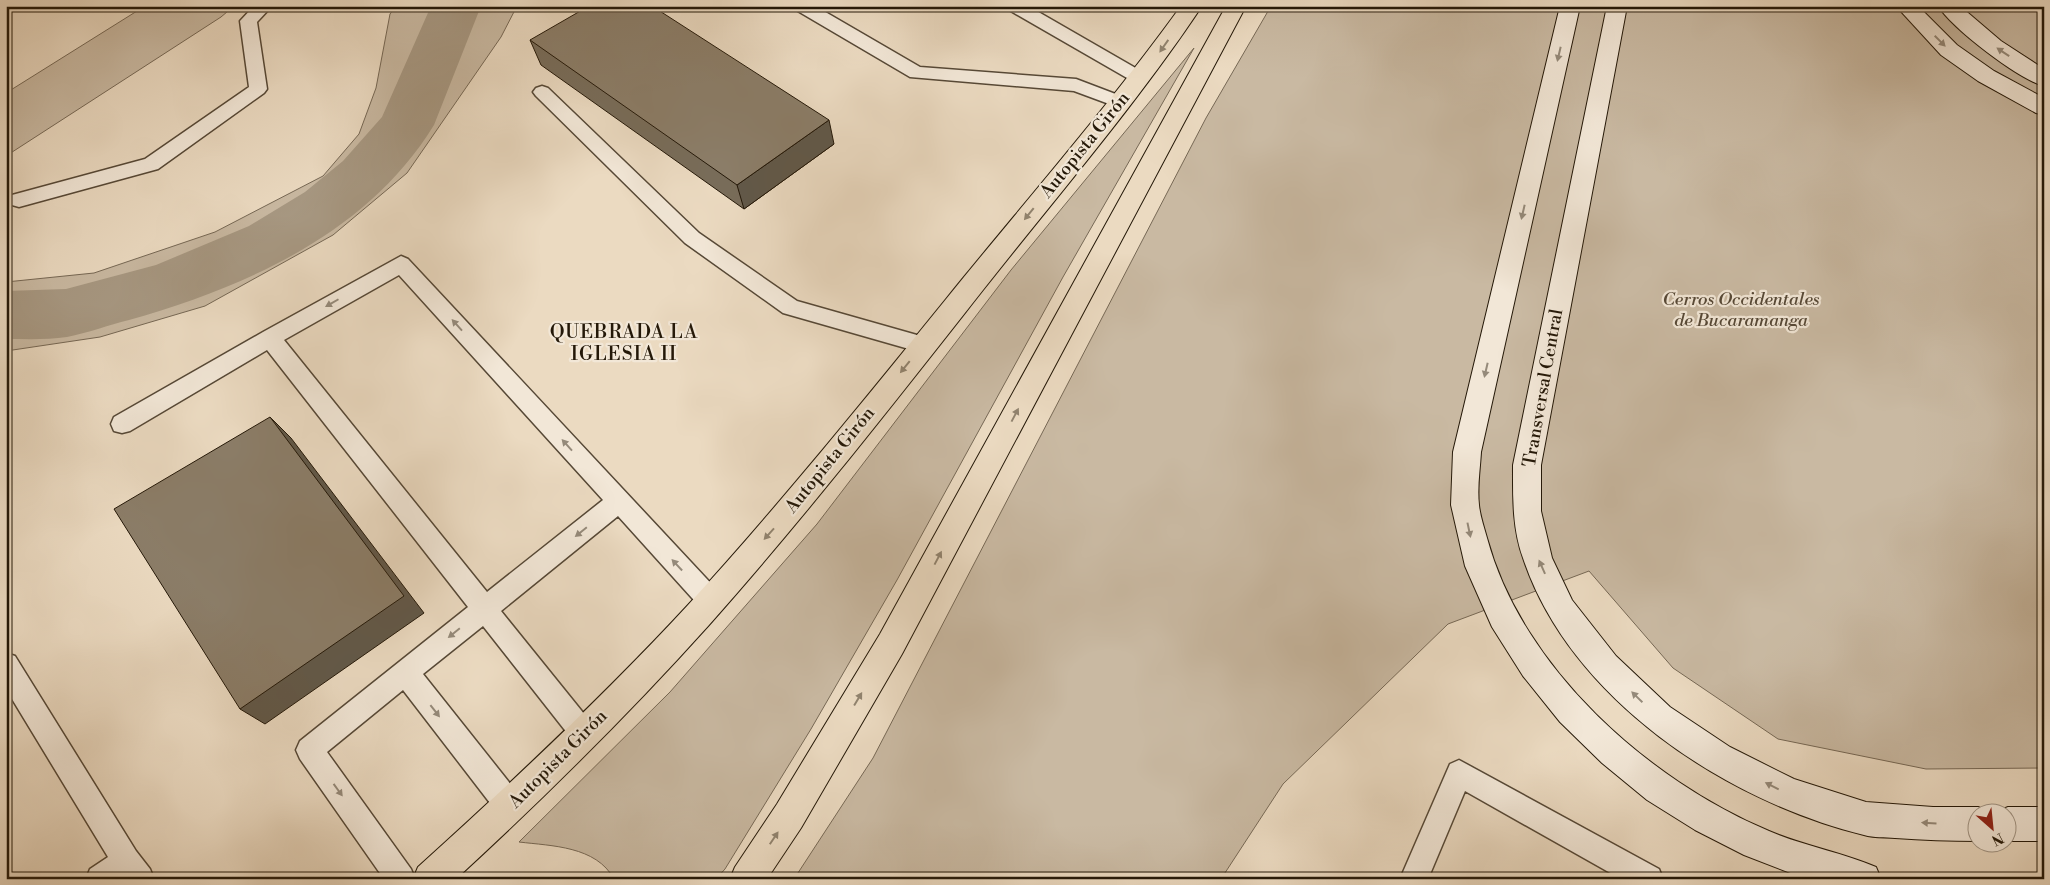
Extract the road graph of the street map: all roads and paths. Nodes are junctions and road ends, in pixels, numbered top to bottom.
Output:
1 (264, 6) edge
2 (802, 6) edge
3 (1015, 6) edge
4 (1192, 6) edge
5 (1236, 6) edge
6 (1570, 6) edge
7 (1617, 6) edge
8 (1906, 6) edge
9 (1948, 6) edge
10 (1140, 78) junction
11 (2044, 79) edge
12 (542, 92) dead end
13 (1120, 102) junction
14 (2044, 108) edge
15 (19, 200) dead end
16 (270, 338) junction
17 (923, 345) junction
18 (122, 424) dead end
19 (619, 501) junction
20 (710, 600) junction
21 (484, 609) junction
22 (6, 666) edge
23 (405, 672) junction
24 (584, 734) junction
25 (510, 806) junction
26 (1968, 824) edge
27 (2018, 824) edge
28 (2044, 824) edge
29 (133, 870) edge
30 (100, 879) edge
31 (401, 879) edge
32 (430, 879) edge
33 (747, 879) edge
34 (1414, 879) edge
35 (1649, 879) edge
36 (1864, 879) edge

1 - 15 lane
2 - 13 lane
3 - 10 lane
4 -> 10 highway, Autopista Girón
33 -> 5 highway
6 -> 36 main road
26 -> 7 main road, Transversal Central
8 -> 14 main road
11 -> 9 main road
10 - 13 highway, Autopista Girón
12 - 17 lane
13 -> 17 highway, Autopista Girón
16 - 18 lane
19 -> 16 lane
16 - 21 lane
17 -> 20 highway, Autopista Girón
20 -> 19 lane
19 -> 21 lane
20 - 24 highway, Autopista Girón
21 -> 23 lane
21 - 24 lane
22 - 29 lane
23 -> 25 lane
23 -> 31 lane
24 - 25 highway, Autopista Girón
25 - 32 highway, Autopista Girón
27 - 28 main road
29 - 30 lane
34 - 35 lane

